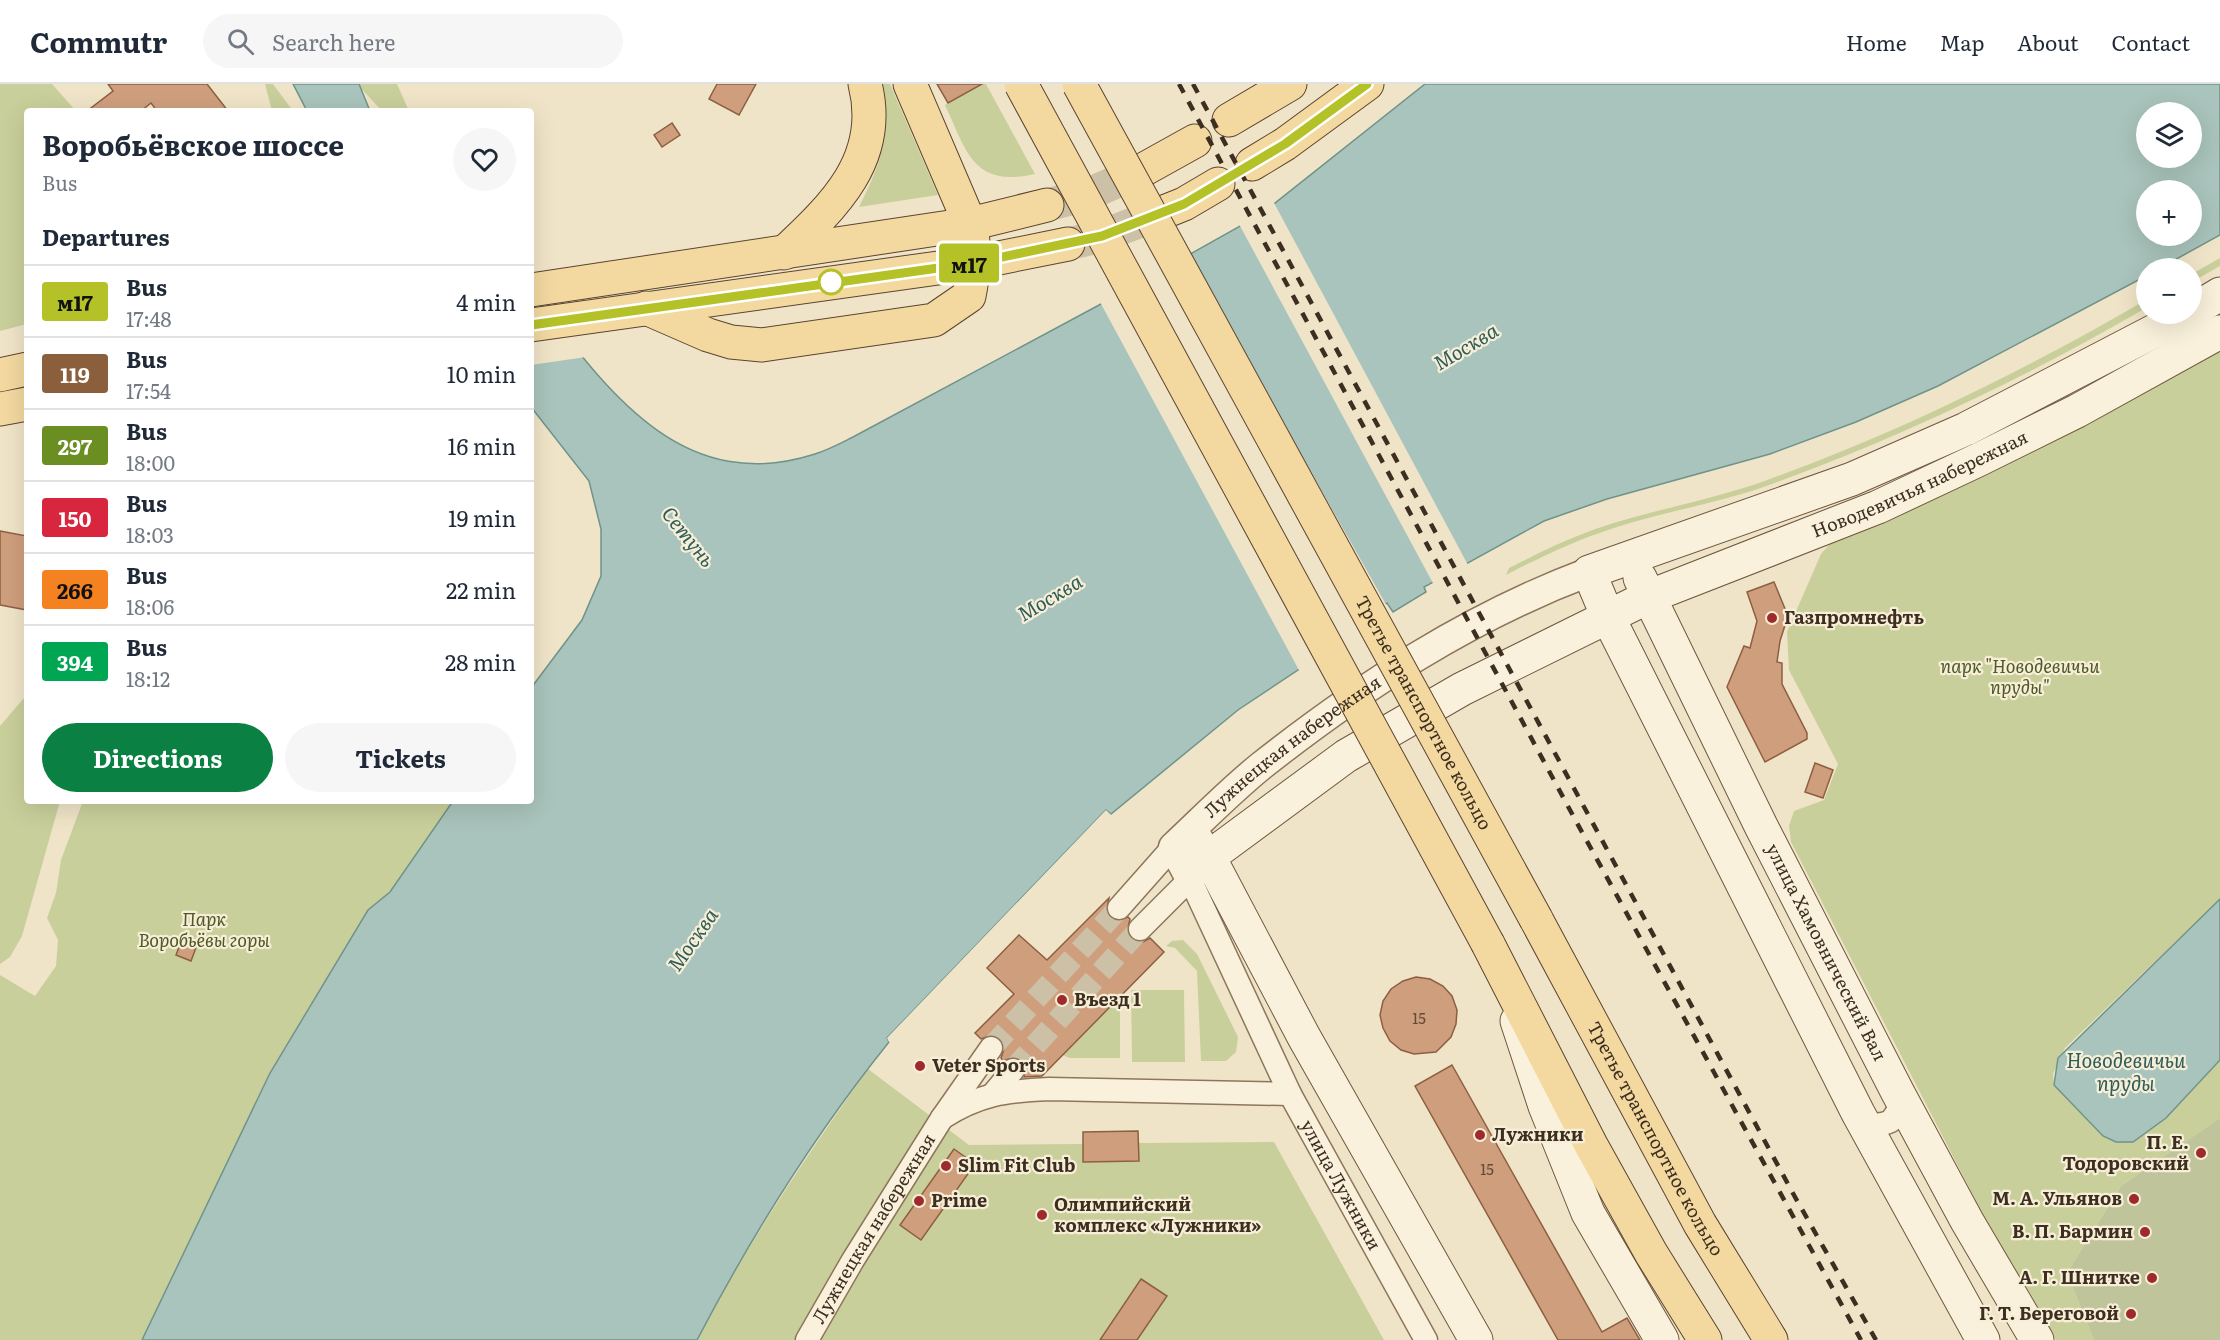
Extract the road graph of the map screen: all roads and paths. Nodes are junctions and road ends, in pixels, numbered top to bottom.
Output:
1 (865, 84) edge
2 (910, 84) edge
3 (1021, 84) edge
4 (1079, 84) edge
5 (1290, 84) edge
6 (1367, 84) edge
7 (1228, 120) dead end
8 (1195, 141) dead end
9 (1252, 164) dead end
10 (1151, 167) tunnel mouth
11 (1218, 184) dead end
12 (1047, 206) tunnel mouth
13 (1174, 208) tunnel mouth
14 (970, 224) junction
15 (1068, 244) tunnel mouth
16 (784, 253) junction
17 (974, 263) junction
18 (534, 290) edge
19 (2220, 294) edge
20 (2202, 305) edge
21 (646, 308) junction
22 (2168, 324) edge
23 (534, 325) edge
24 (2220, 333) edge
25 (24, 370) edge
26 (0, 375) edge
27 (24, 405) edge
28 (0, 409) edge
29 (1631, 557) junction
30 (1589, 572) junction
31 (1648, 597) junction
32 (1607, 615) junction
33 (1183, 838) junction
34 (1199, 868) junction
35 (1119, 908) tunnel mouth
36 (1140, 929) tunnel mouth
37 (1248, 931) junction
38 (1497, 960) junction
39 (1260, 1030) junction
40 (991, 1048) tunnel mouth
41 (1013, 1070) tunnel mouth
42 (1898, 1093) junction
43 (993, 1094) junction
44 (1290, 1094) junction
45 (1858, 1113) junction
46 (942, 1118) junction
47 (1475, 1338) edge
48 (807, 1340) edge
49 (1426, 1340) edge
50 (1662, 1340) edge
51 (1705, 1340) edge
52 (1771, 1340) edge
53 (1983, 1340) edge
54 (2037, 1340) edge

1 - 16 main road
2 - 14 main road
3 - 38 main road, bridge
4 - 52 main road, Третье транспортное кольцо, bridge
5 - 7 main road
6 - 9 main road
8 - 10 main road
11 - 13 main road
12 - 14 main road
14 - 16 main road
14 - 17 main road
15 - 17 main road
16 - 18 main road
17 - 21 main road
17 - 21 main road
19 - 20 main road
21 - 23 main road
22 - 29 main road, Новодевичья набережная
24 - 31 main road, Новодевичья набережная
25 - 26 main road
27 - 28 main road
29 - 30 main road, Новодевичья набережная
29 - 31 main road, улица Хамовнический Вал
30 - 32 main road
30 - 33 street, Лужнецкая набережная
31 - 32 main road, Новодевичья набережная
31 - 42 main road, улица Хамовнический Вал
32 - 34 main road, Лужнецкая набережная
32 - 45 main road
33 - 34 street
33 - 35 street, Лужнецкая набережная
34 - 36 street, Лужнецкая набережная
34 - 37 main road
34 - 39 street, улица Лужники
37 - 39 street, улица Лужники
37 - 47 main road
38 - 50 main road
38 - 51 main road
39 - 44 street, улица Лужники
40 - 46 street, Лужнецкая набережная
41 - 43 street, Лужнецкая набережная
42 - 45 street
42 - 54 main road, улица Хамовнический Вал
43 - 44 street
43 - 46 street, Лужнецкая набережная
44 - 49 street, улица Лужники
45 - 53 main road
46 - 48 street, Лужнецкая набережная

